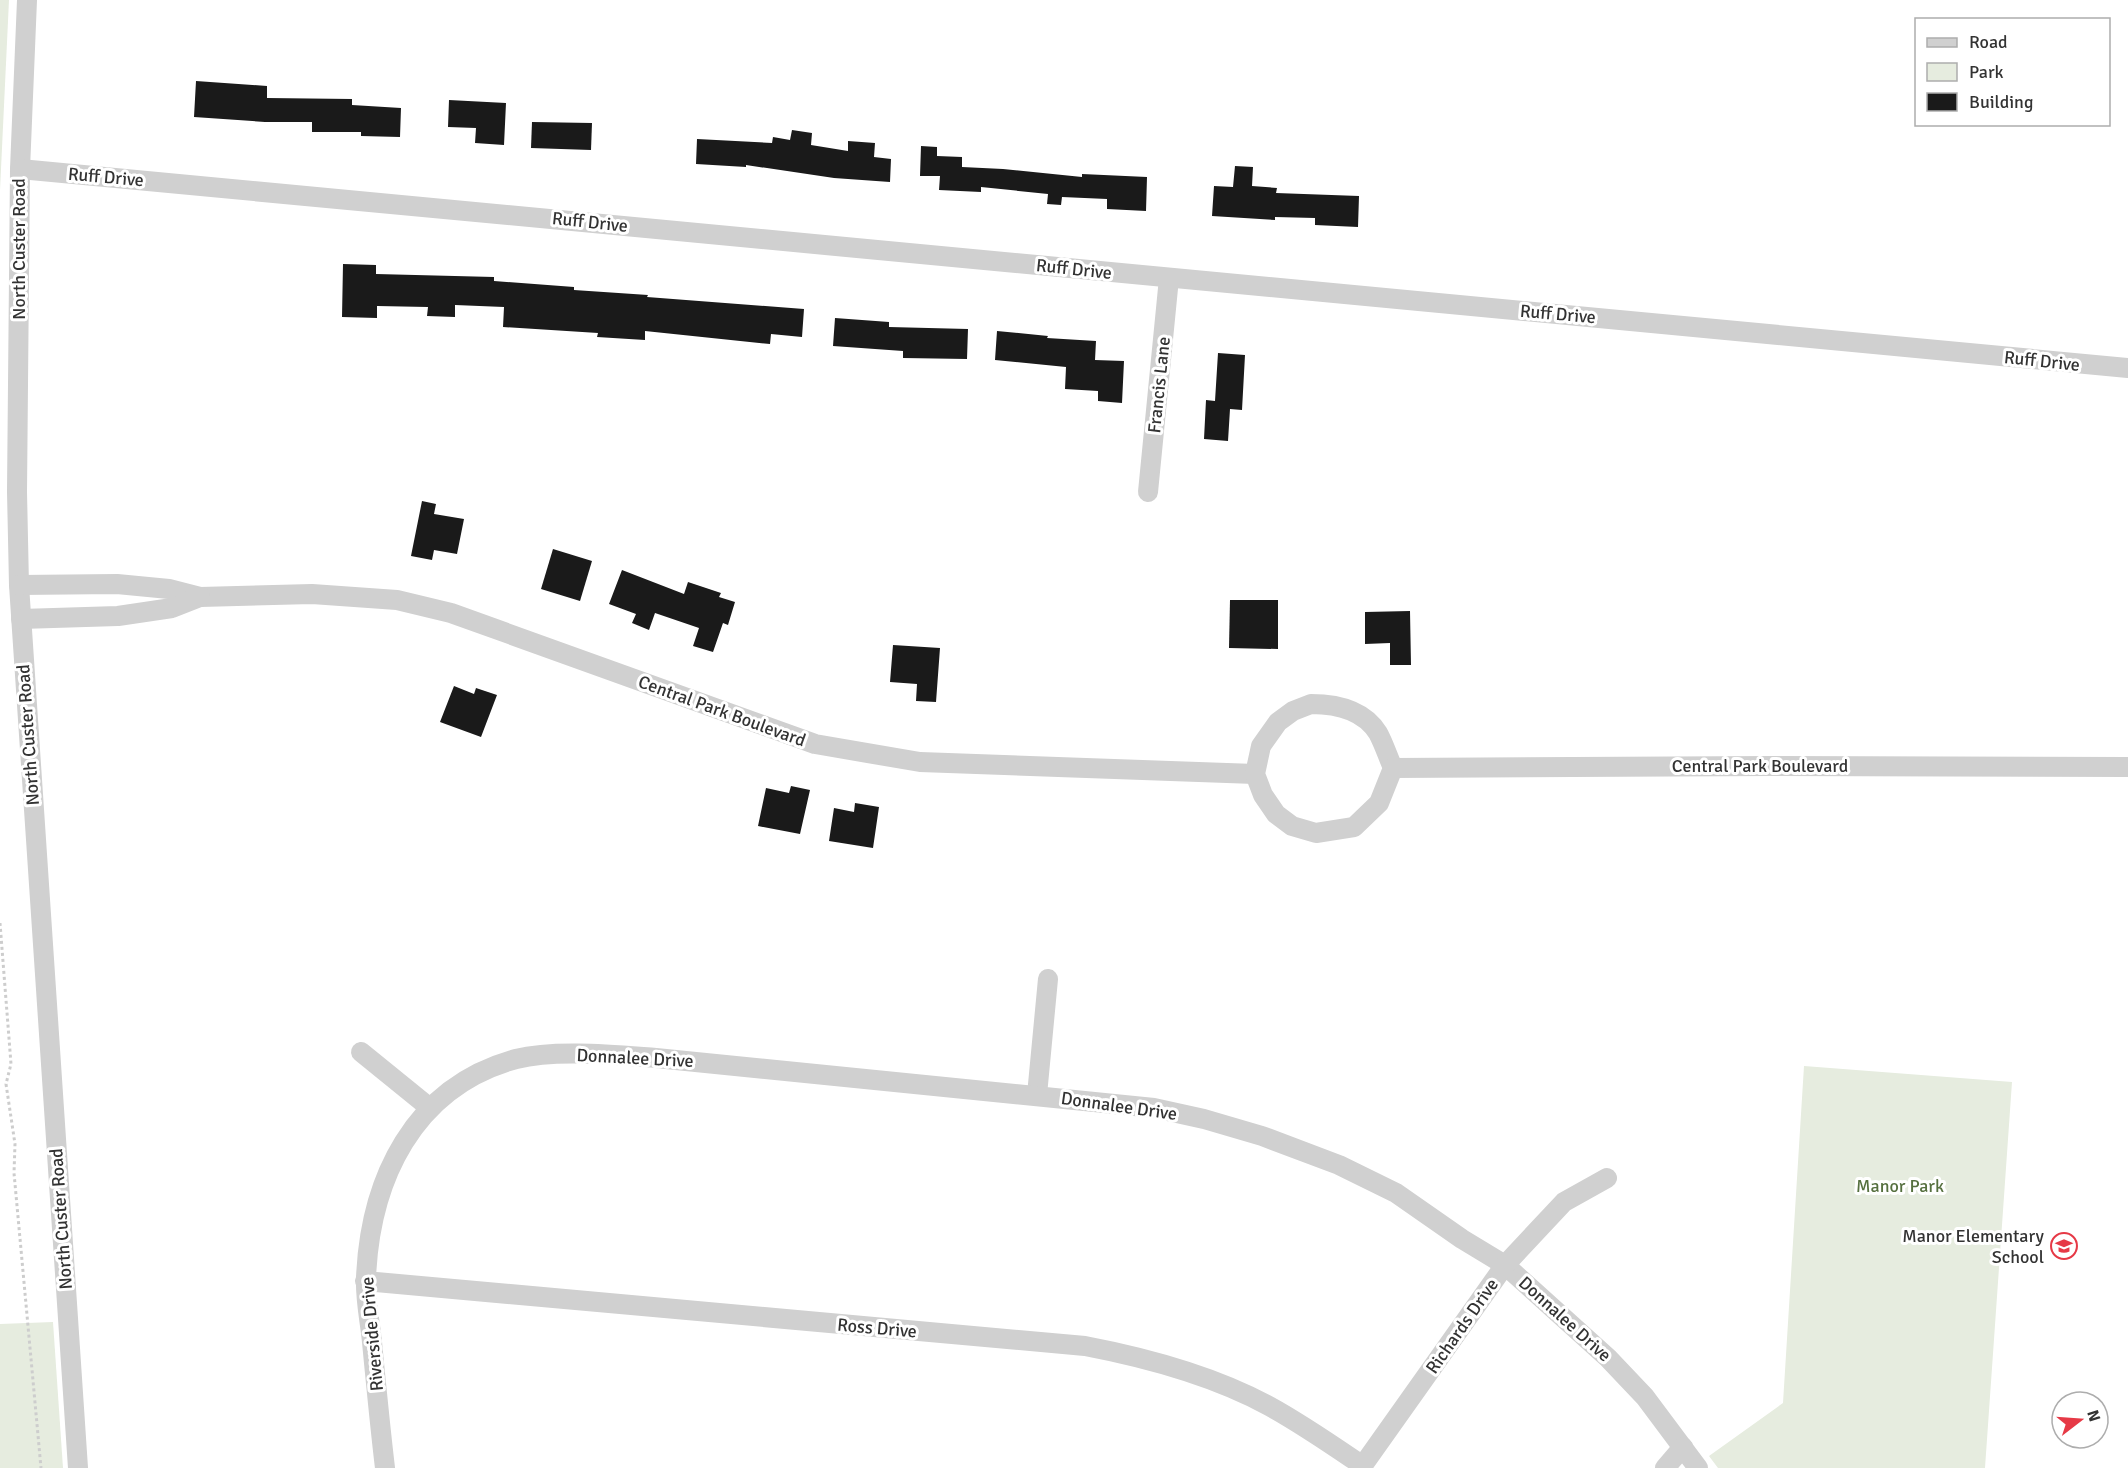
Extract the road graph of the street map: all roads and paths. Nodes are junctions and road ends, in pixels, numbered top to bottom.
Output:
1 (27, 0) edge
2 (20, 169) junction
3 (1169, 278) junction
4 (2128, 368) edge
5 (1148, 492) dead end
6 (19, 585) junction
7 (200, 597) junction
8 (21, 619) junction
9 (2128, 767) edge
10 (1393, 768) junction
11 (1255, 774) junction
12 (0, 923) edge
13 (1048, 979) dead end
14 (361, 1052) dead end
15 (1037, 1095) junction
16 (430, 1108) junction
17 (1607, 1178) dead end
18 (1505, 1265) junction
19 (365, 1281) junction
20 (1683, 1447) junction
21 (1362, 1467) edge
22 (40, 1468) edge
23 (78, 1468) edge
24 (385, 1468) edge
25 (1665, 1468) edge
26 (1698, 1468) edge

1 - 2 street, North Custer Road
2 - 3 street, Ruff Drive
2 - 6 street, North Custer Road
3 - 4 street, Ruff Drive
3 - 5 street, Francis Lane
6 - 7 street, Central Park Boulevard
6 - 8 street, North Custer Road
7 - 8 street, Central Park Boulevard
7 - 11 street, Central Park Boulevard
8 - 23 street, North Custer Road
9 - 10 street, Central Park Boulevard
10 - 11 street
10 - 11 street
12 - 22 path
13 - 15 street
14 - 16 street
15 - 16 street, Donnalee Drive
15 - 18 street, Donnalee Drive
16 - 19 street, Riverside Drive
17 - 18 street, Richards Drive
18 - 20 street, Donnalee Drive
18 - 21 street, Richards Drive
19 - 21 street, Ross Drive
19 - 24 street, Riverside Drive
20 - 25 street
20 - 26 street, Donnalee Drive

